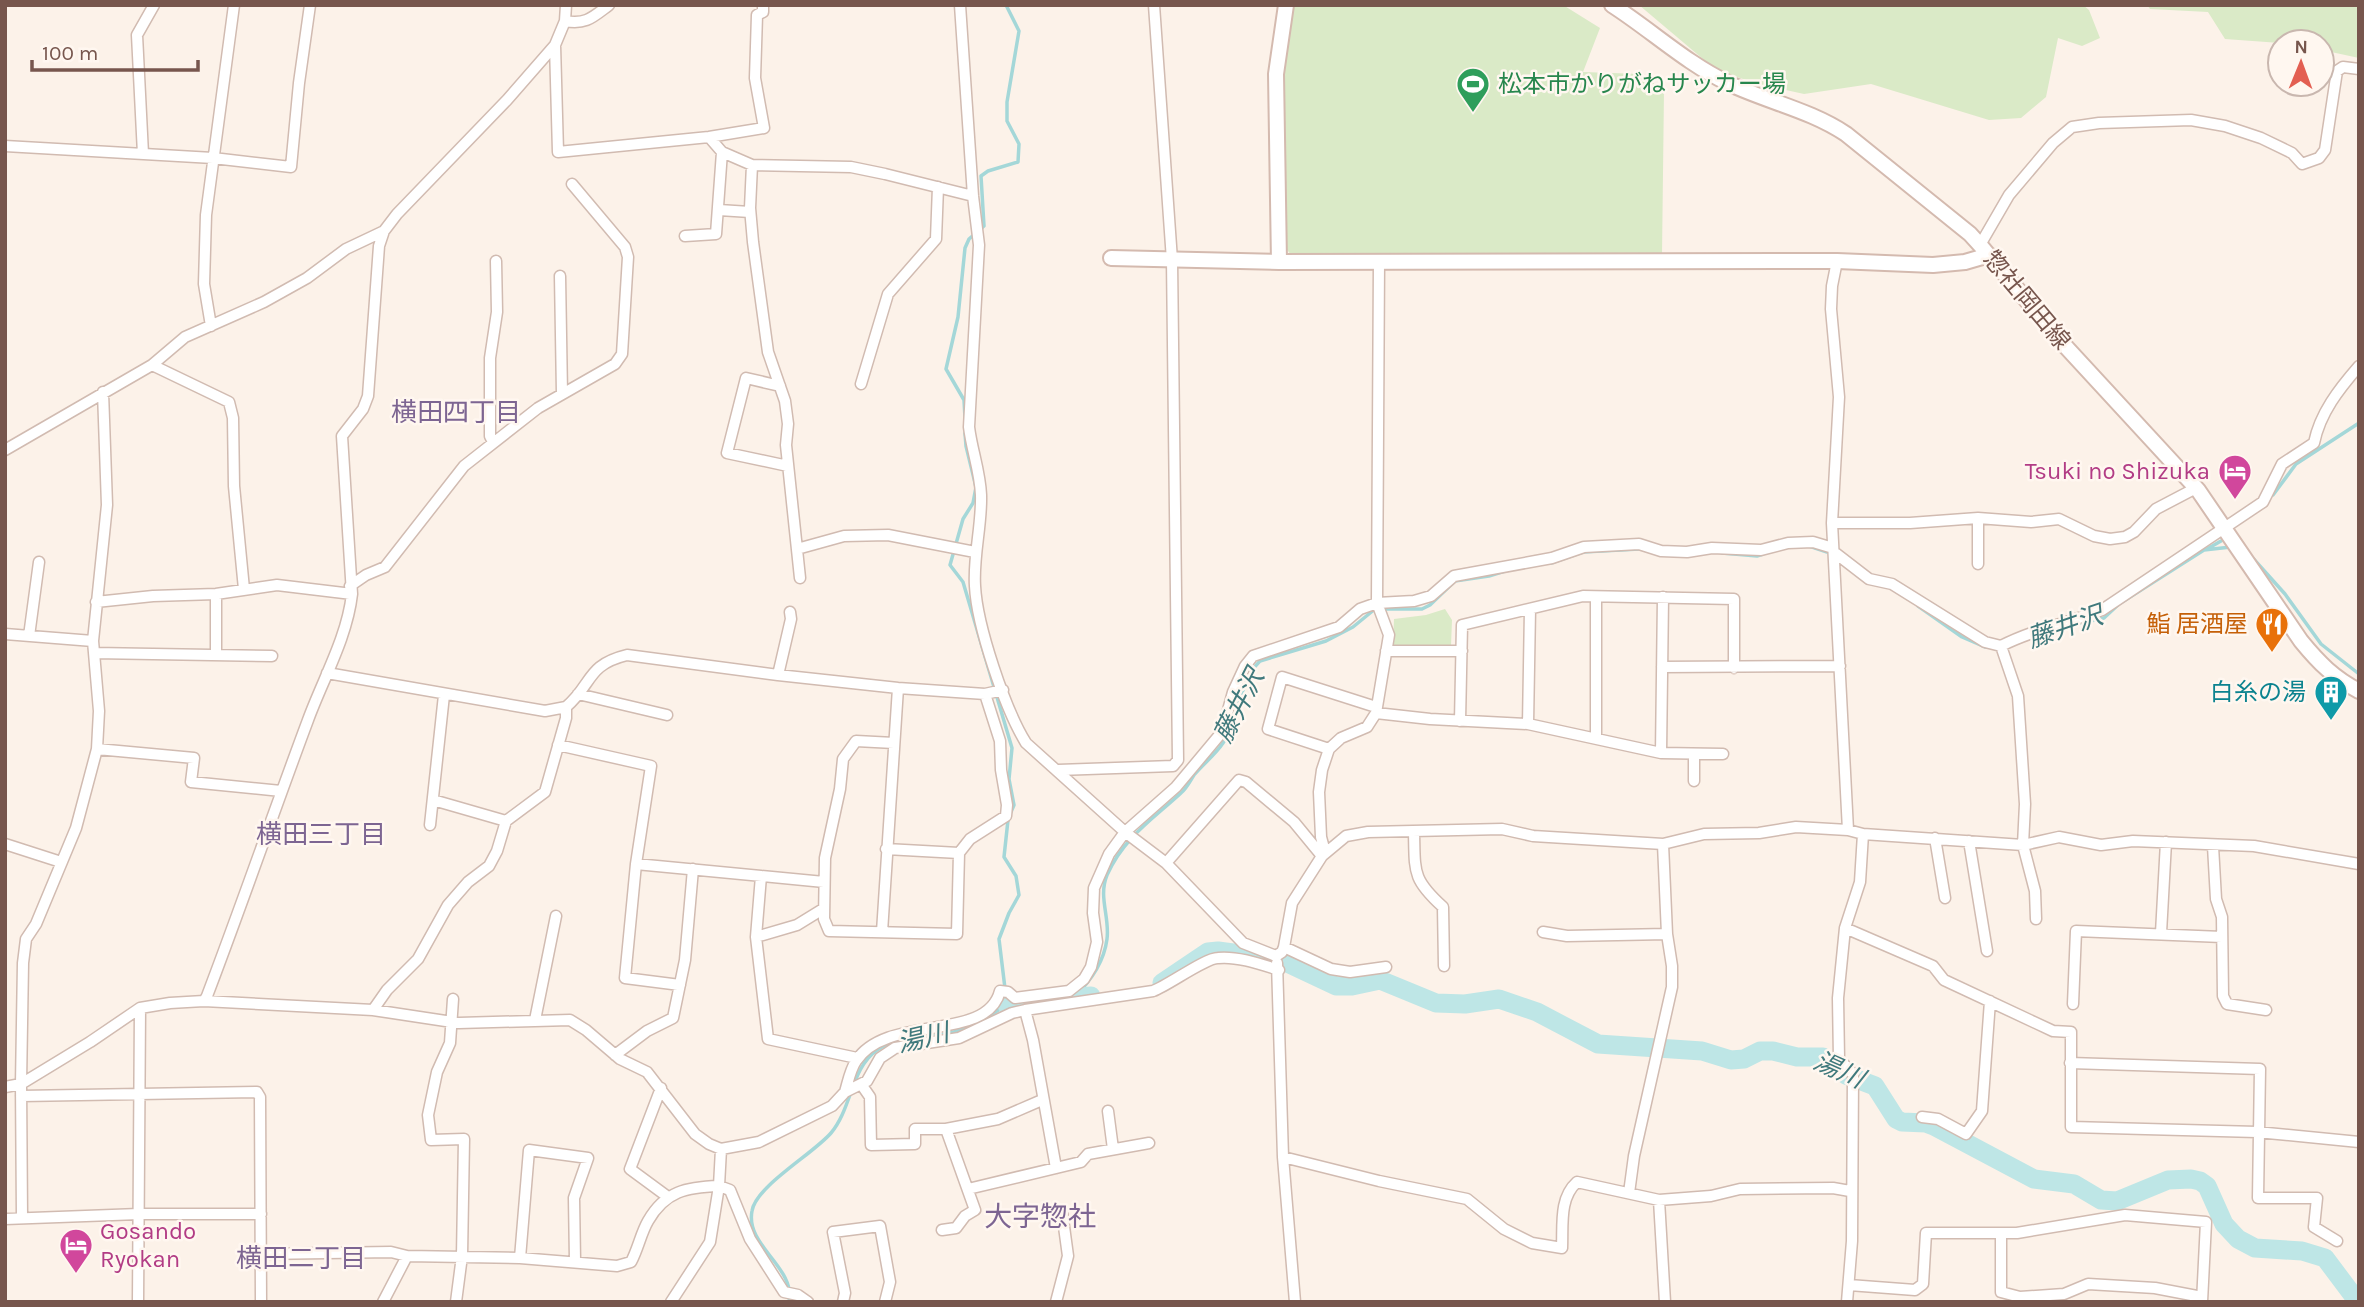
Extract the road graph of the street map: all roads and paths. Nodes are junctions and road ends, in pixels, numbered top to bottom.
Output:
1 (154, 5) edge
2 (234, 5) edge
3 (310, 5) edge
4 (566, 5) edge
5 (609, 5) edge
6 (764, 5) edge
7 (960, 5) edge
8 (1154, 5) edge
9 (1286, 5) edge
10 (1612, 5) edge
11 (565, 20) junction
12 (555, 45) junction
13 (2359, 69) edge
14 (709, 137) junction
15 (5, 146) edge
16 (722, 152) junction
17 (143, 154) junction
18 (213, 158) junction
19 (752, 165) junction
20 (572, 184) dead end
21 (937, 187) junction
22 (973, 196) junction
23 (719, 210) junction
24 (750, 212) junction
25 (384, 231) junction
26 (685, 236) dead end
27 (1984, 250) junction
28 (1111, 258) dead end
29 (1172, 260) junction
30 (496, 261) dead end
31 (1379, 261) junction
32 (1837, 261) junction
33 (1279, 262) junction
34 (560, 276) dead end
35 (211, 326) junction
36 (152, 365) junction
37 (2359, 366) edge
38 (861, 384) dead end
39 (780, 386) junction
40 (103, 392) junction
41 (562, 394) junction
42 (493, 442) junction
43 (5, 450) edge
44 (788, 466) junction
45 (2196, 488) junction
46 (1978, 518) junction
47 (1832, 523) junction
48 (2225, 529) junction
49 (797, 549) junction
50 (1833, 550) junction
51 (975, 552) junction
52 (38, 562) dead end
53 (1978, 564) dead end
54 (800, 578) dead end
55 (244, 589) junction
56 (351, 590) junction
57 (216, 594) junction
58 (1596, 597) junction
59 (1663, 597) junction
60 (96, 602) junction
61 (1380, 608) junction
62 (1530, 609) junction
63 (790, 612) dead end
64 (5, 634) edge
65 (29, 636) junction
66 (93, 641) junction
67 (2002, 650) junction
68 (1386, 651) junction
69 (1462, 651) junction
70 (94, 653) junction
71 (216, 655) junction
72 (272, 656) dead end
73 (1840, 666) junction
74 (1662, 667) junction
75 (1734, 668) junction
76 (327, 673) junction
77 (778, 675) junction
78 (898, 688) junction
79 (1003, 690) junction
80 (2359, 691) edge
81 (578, 694) junction
82 (985, 694) junction
83 (444, 695) junction
84 (566, 707) junction
85 (1376, 710) junction
86 (667, 715) dead end
87 (1460, 721) junction
88 (1528, 724) junction
89 (1596, 738) junction
90 (894, 743) junction
91 (558, 745) junction
92 (97, 749) junction
93 (1329, 749) junction
94 (1661, 753) junction
95 (1694, 754) junction
96 (1723, 754) dead end
97 (1058, 770) junction
98 (1694, 781) dead end
99 (281, 791) junction
100 (433, 800) junction
101 (506, 821) junction
102 (430, 825) dead end
103 (1848, 831) junction
104 (1125, 832) junction
105 (1414, 832) junction
106 (1863, 834) junction
107 (1935, 838) junction
108 (1969, 841) junction
109 (2165, 842) junction
110 (5, 844) edge
111 (1663, 844) junction
112 (2023, 845) junction
113 (2213, 846) junction
114 (886, 849) junction
115 (959, 853) junction
116 (1323, 854) junction
117 (61, 862) junction
118 (1166, 863) junction
119 (636, 864) junction
120 (2359, 864) edge
121 (693, 869) junction
122 (761, 876) junction
123 (824, 882) junction
124 (1945, 898) dead end
125 (823, 909) junction
126 (556, 916) dead end
127 (2036, 919) dead end
128 (1845, 928) junction
129 (882, 932) junction
130 (1544, 932) dead end
131 (2161, 933) junction
132 (1667, 934) junction
133 (756, 937) junction
134 (2222, 937) junction
135 (1284, 947) junction
136 (1987, 951) dead end
137 (1276, 956) junction
138 (1444, 966) dead end
139 (1386, 967) dead end
140 (1279, 970) junction
141 (680, 985) junction
142 (453, 999) dead end
143 (204, 1001) junction
144 (1990, 1001) junction
145 (2073, 1004) dead end
146 (140, 1008) junction
147 (373, 1010) junction
148 (1025, 1010) junction
149 (2266, 1010) dead end
150 (535, 1020) junction
151 (452, 1022) junction
152 (615, 1055) junction
153 (857, 1058) junction
154 (2070, 1063) junction
155 (21, 1084) junction
156 (861, 1084) junction
157 (5, 1087) edge
158 (662, 1088) junction
159 (845, 1091) junction
160 (141, 1093) junction
161 (21, 1096) junction
162 (1042, 1100) junction
163 (1108, 1111) dead end
164 (1922, 1117) dead end
165 (946, 1129) junction
166 (2257, 1132) junction
167 (2359, 1142) edge
168 (1149, 1143) dead end
169 (721, 1149) junction
170 (1114, 1149) junction
171 (1283, 1157) junction
172 (1056, 1168) junction
173 (719, 1186) junction
174 (968, 1189) junction
175 (1850, 1191) junction
176 (1629, 1193) junction
177 (668, 1197) junction
178 (1659, 1200) junction
179 (1062, 1212) dead end
180 (138, 1214) junction
181 (261, 1214) junction
182 (22, 1217) junction
183 (5, 1219) edge
184 (942, 1230) dead end
185 (2001, 1233) junction
186 (2337, 1241) dead end
187 (262, 1254) junction
188 (407, 1256) junction
189 (462, 1256) junction
190 (520, 1258) junction
191 (575, 1262) junction
192 (1849, 1285) junction
193 (2202, 1299) edge
194 (138, 1302) edge
195 (261, 1302) edge
196 (383, 1302) edge
197 (456, 1302) edge
198 (671, 1302) edge
199 (808, 1302) edge
200 (843, 1302) edge
201 (885, 1302) edge
202 (1056, 1302) edge
203 (1295, 1302) edge
204 (1665, 1302) edge
205 (1847, 1302) edge

1 - 17 street
2 - 18 street
3 - 18 street
4 - 11 street
5 - 11 street
6 - 14 street
7 - 22 street
8 - 29 street
9 - 33 street
10 - 27 street, 惣社岡田線
11 - 12 street
12 - 14 street
12 - 25 street
13 - 27 street
14 - 16 street
15 - 17 street
16 - 19 street
16 - 23 street
17 - 18 street
18 - 35 street
19 - 21 street
19 - 24 street
20 - 41 street
21 - 22 street
21 - 38 street
22 - 51 street
23 - 24 street
23 - 26 street
24 - 39 street
25 - 35 street
25 - 56 street
27 - 32 street
27 - 45 street, 惣社岡田線
28 - 29 street
29 - 33 street
29 - 97 street
30 - 42 street
31 - 32 street
31 - 33 street
31 - 61 street
32 - 47 street
34 - 41 street
35 - 36 street
36 - 40 street
36 - 55 street
37 - 48 street
39 - 44 street
39 - 44 street
40 - 43 street
40 - 60 street
41 - 42 street
42 - 56 street
44 - 49 street
45 - 46 street
45 - 48 street, 惣社岡田線
46 - 47 street
46 - 53 street
47 - 50 street
48 - 67 street
48 - 80 street, 惣社岡田線
49 - 51 street
49 - 54 street
50 - 61 street
50 - 67 street
50 - 73 street
51 - 79 street
52 - 65 street
55 - 56 street
55 - 57 street
56 - 76 street
57 - 60 street
57 - 71 street
58 - 59 street
58 - 62 street
58 - 89 street
59 - 74 street
59 - 75 street
60 - 66 street
61 - 68 street
61 - 104 street
62 - 69 street
62 - 88 street
63 - 77 street
64 - 65 street
65 - 66 street
66 - 70 street
67 - 112 street
68 - 69 street
68 - 85 street
69 - 87 street
70 - 71 street
70 - 92 street
71 - 72 street
73 - 75 street
73 - 103 street
74 - 75 street
74 - 94 street
76 - 83 street
76 - 99 street
77 - 78 street
77 - 81 street
78 - 82 street
78 - 90 street
79 - 82 street
79 - 97 street
81 - 84 street
81 - 86 street
82 - 115 street
83 - 84 street
83 - 100 street
84 - 91 street
85 - 87 street
85 - 93 street
85 - 93 street
87 - 88 street
88 - 89 street
89 - 94 street
90 - 114 street
90 - 123 street
91 - 101 street
91 - 119 street
92 - 99 street
92 - 117 street
93 - 116 street
94 - 95 street
95 - 96 street
95 - 98 street
97 - 104 street
99 - 143 street
100 - 101 street
100 - 102 street
101 - 147 street
103 - 106 street
103 - 111 street
104 - 118 street
104 - 153 street
105 - 111 street
105 - 116 street
105 - 138 street
106 - 107 street
106 - 128 street
107 - 108 street
107 - 124 street
108 - 112 street
108 - 136 street
109 - 112 street
109 - 113 street
109 - 131 street
110 - 117 street
111 - 132 street
112 - 127 street
113 - 120 street
113 - 134 street
114 - 115 street
114 - 129 street
115 - 129 street
116 - 118 street
116 - 135 street
117 - 155 street
118 - 137 street
119 - 121 street
119 - 141 street
121 - 122 street
121 - 141 street
122 - 123 street
122 - 133 street
123 - 125 street
125 - 129 street
125 - 133 street
126 - 150 street
128 - 144 street
128 - 175 street
130 - 132 street
131 - 134 street
131 - 145 street
132 - 176 street
133 - 153 street
134 - 149 street
135 - 137 street
135 - 139 street
137 - 140 street
140 - 148 street
140 - 171 street
141 - 152 street
142 - 151 street
143 - 146 street
143 - 147 street
144 - 154 street
144 - 164 street
146 - 155 street
146 - 160 street
147 - 151 street
148 - 156 street
148 - 162 street
150 - 151 street
150 - 152 street
151 - 189 street
152 - 158 street
153 - 159 street
154 - 166 street
154 - 166 street
155 - 157 street
155 - 161 street
156 - 159 street
156 - 165 street
158 - 169 street
158 - 177 street
159 - 169 street
160 - 161 street
160 - 180 street
160 - 181 street
161 - 182 street
162 - 165 street
162 - 172 street
163 - 170 street
165 - 174 street
166 - 167 street
166 - 186 street
168 - 170 street
169 - 173 street
170 - 172 street
171 - 176 street
171 - 203 street
172 - 174 street
173 - 177 street
173 - 198 street
173 - 199 street
174 - 184 street
175 - 178 street
175 - 192 street
176 - 178 street
177 - 191 street
178 - 204 street
179 - 202 street
180 - 181 street
180 - 182 street
180 - 194 street
181 - 187 street
182 - 183 street
185 - 192 street
185 - 193 street
185 - 193 street
187 - 188 street
187 - 195 street
188 - 189 street
188 - 196 street
189 - 190 street
189 - 197 street
190 - 191 street
190 - 191 street
192 - 205 street
200 - 201 street

